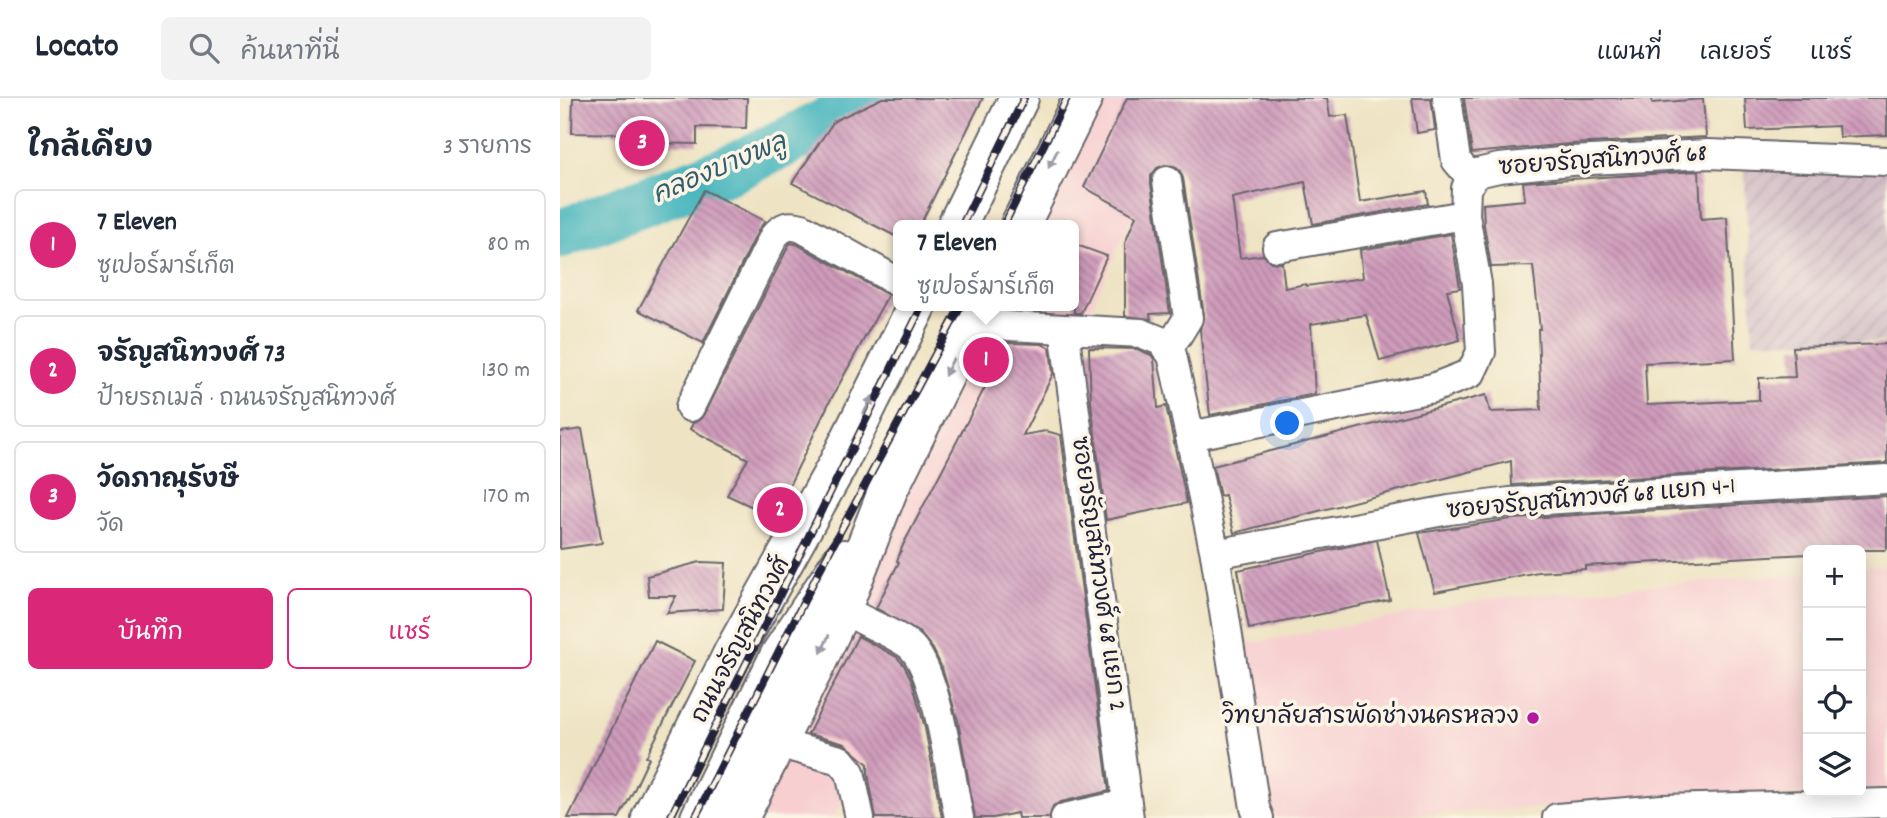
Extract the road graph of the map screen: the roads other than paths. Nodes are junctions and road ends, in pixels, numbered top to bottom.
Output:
1 (1019, 98) edge
2 (1083, 98) edge
3 (1447, 98) edge
4 (1887, 161) edge
5 (1471, 178) junction
6 (1167, 181) dead end
7 (1465, 215) junction
8 (959, 220) edge
9 (1022, 220) edge
10 (1277, 247) dead end
11 (893, 279) edge
12 (914, 311) edge
13 (976, 313) edge
14 (1064, 329) junction
15 (1166, 347) junction
16 (690, 407) dead end
17 (1190, 436) junction
18 (837, 466) junction
19 (1887, 480) edge
20 (888, 490) junction
21 (1215, 554) junction
22 (842, 608) junction
23 (777, 739) junction
24 (1887, 803) edge
25 (1128, 811) edge
26 (651, 818) edge
27 (676, 818) edge
28 (700, 818) edge
29 (739, 818) edge
30 (860, 818) edge
31 (959, 818) edge
32 (1065, 818) edge
33 (1259, 818) edge
34 (1557, 818) edge

1 - 8 main road
2 -> 9 main road
3 - 5 street
4 - 5 street, ซอยจรัญสนิทวงศ์ 68
5 - 7 street, ซอยจรัญสนิทวงศ์ 68
6 - 15 street
7 - 10 street
7 - 17 street, ซอยจรัญสนิทวงศ์ 68
11 - 16 street
18 -> 12 main road, ถนนจรัญสนิทวงศ์
13 - 14 street
13 -> 20 main road, ถนนจรัญสนิทวงศ์
14 - 15 street
14 - 25 street, ซอยจรัญสนิทวงศ์ 68 แยก 2
15 - 17 street
17 - 21 street
18 - 26 main road, ถนนจรัญสนิทวงศ์
18 - 27 main road, ถนนจรัญสนิทวงศ์
19 - 21 street, ซอยจรัญสนิทวงศ์ 68 แยก 4-1
20 - 22 main road, ถนนจรัญสนิทวงศ์
20 - 28 main road, ถนนจรัญสนิทวงศ์
21 - 33 street
22 -> 23 main road, ถนนจรัญสนิทวงศ์
22 - 31 street
23 - 29 main road, ถนนจรัญสนิทวงศ์
23 - 30 street
24 - 34 street
25 - 32 street

